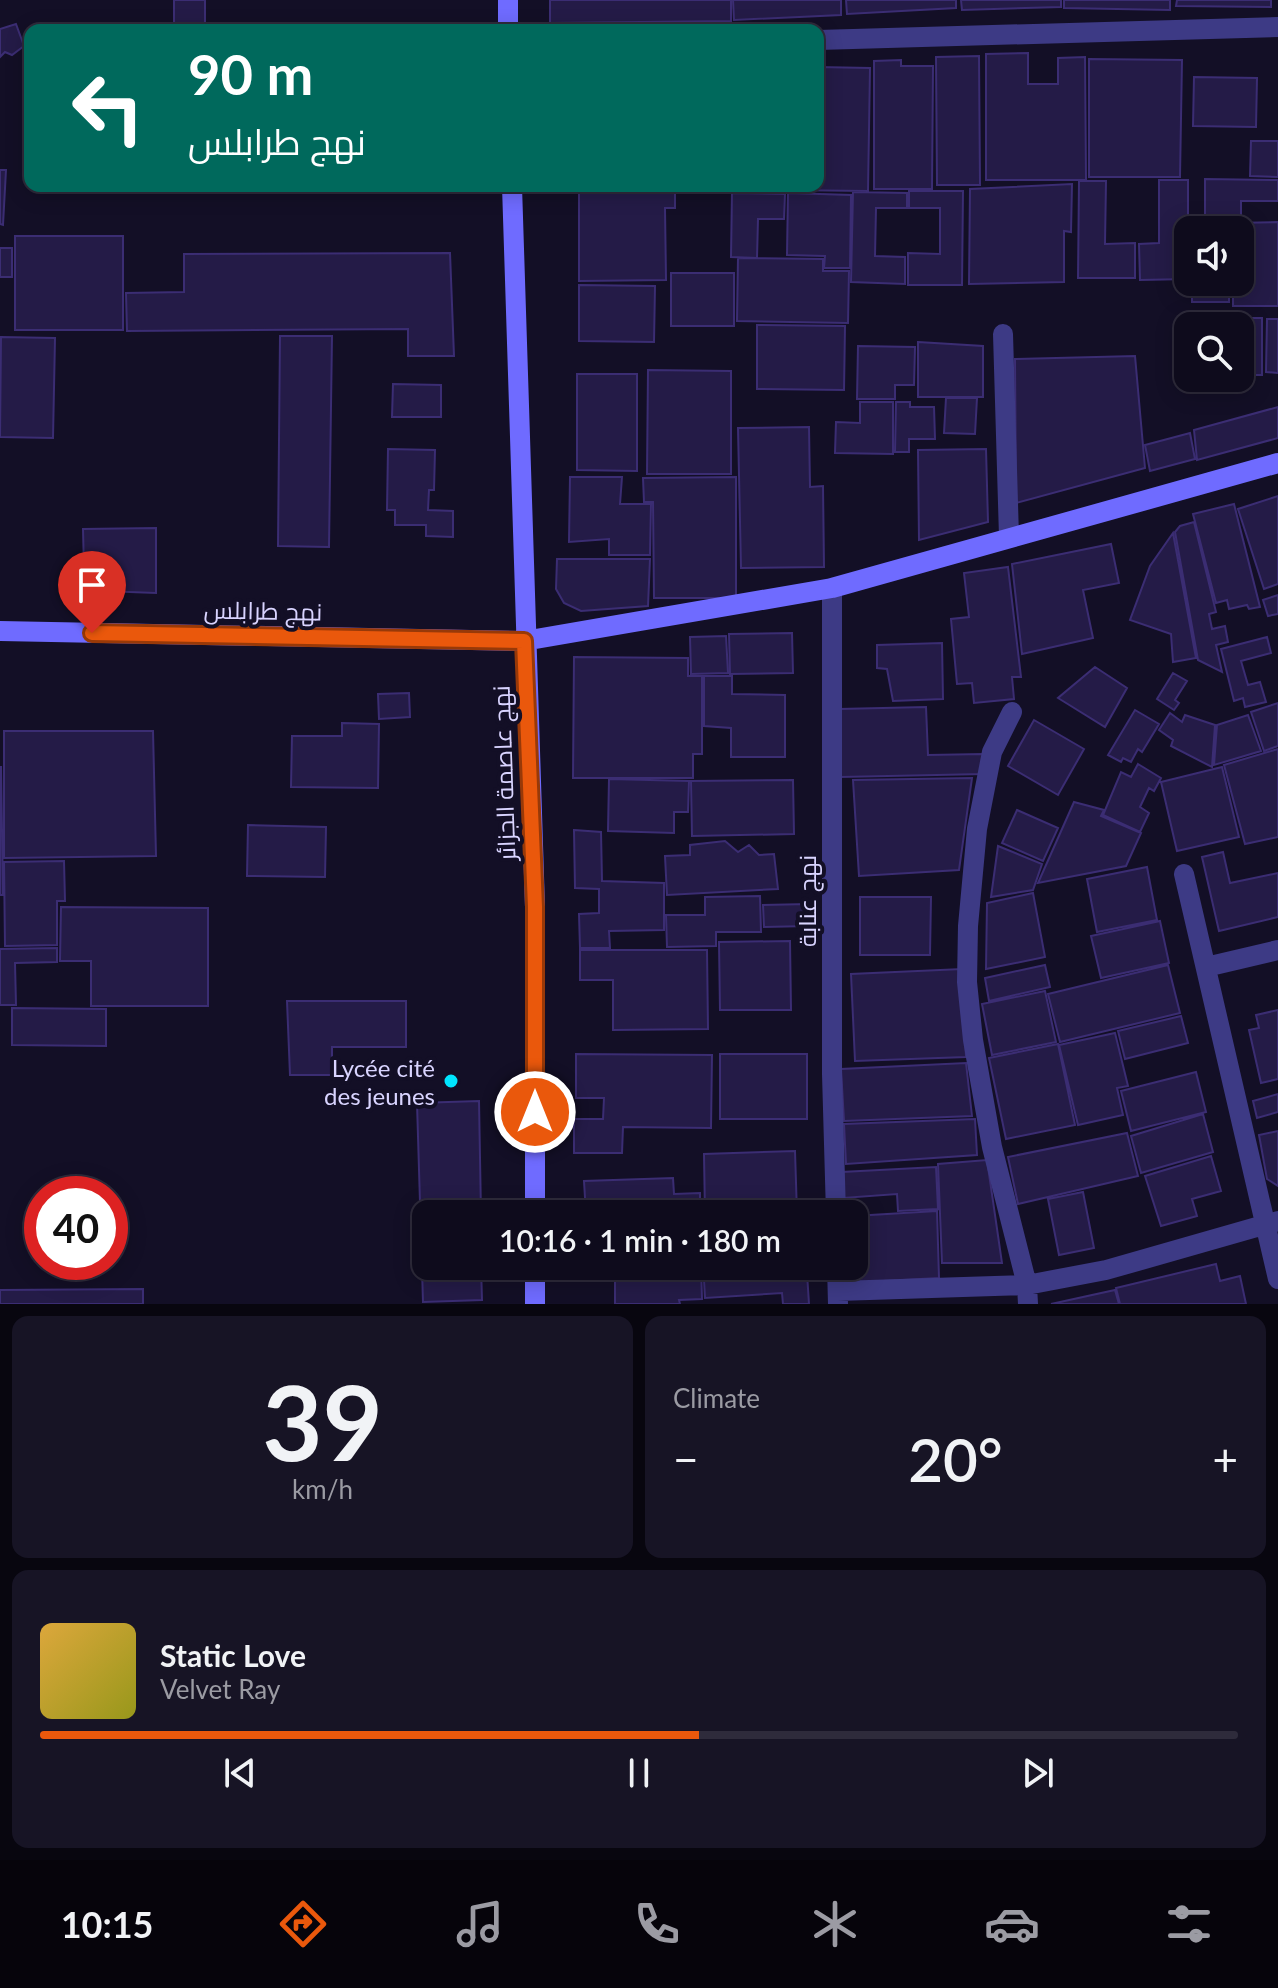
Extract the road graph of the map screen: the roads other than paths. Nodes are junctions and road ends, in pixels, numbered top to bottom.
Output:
1 (508, 0) edge
2 (508, 24) edge
3 (1278, 27) edge
4 (824, 40) edge
5 (512, 192) edge
6 (1003, 334) dead end
7 (1278, 463) edge
8 (1009, 537) junction
9 (832, 588) junction
10 (0, 631) edge
11 (524, 641) junction
12 (1012, 712) dead end
13 (1184, 874) dead end
14 (1278, 950) edge
15 (1206, 967) junction
16 (535, 1200) edge
17 (836, 1200) edge
18 (1272, 1222) edge
19 (1278, 1279) edge
20 (535, 1280) edge
21 (1027, 1294) edge
22 (838, 1297) edge
23 (535, 1304) edge

1 - 2 street
3 - 4 street
5 - 11 street, نهج عاصمة الجزائر
6 - 8 street
7 - 8 street, نهج طرابلس
8 - 9 street, نهج طرابلس
9 - 11 street, نهج طرابلس
9 - 17 street, نهج عنابة
10 - 11 street, نهج طرابلس
11 - 16 street, نهج عاصمة الجزائر
12 - 21 street
13 - 15 street
14 - 15 street
15 - 18 street
18 - 19 street
18 - 21 street
20 - 23 street
21 - 22 street

